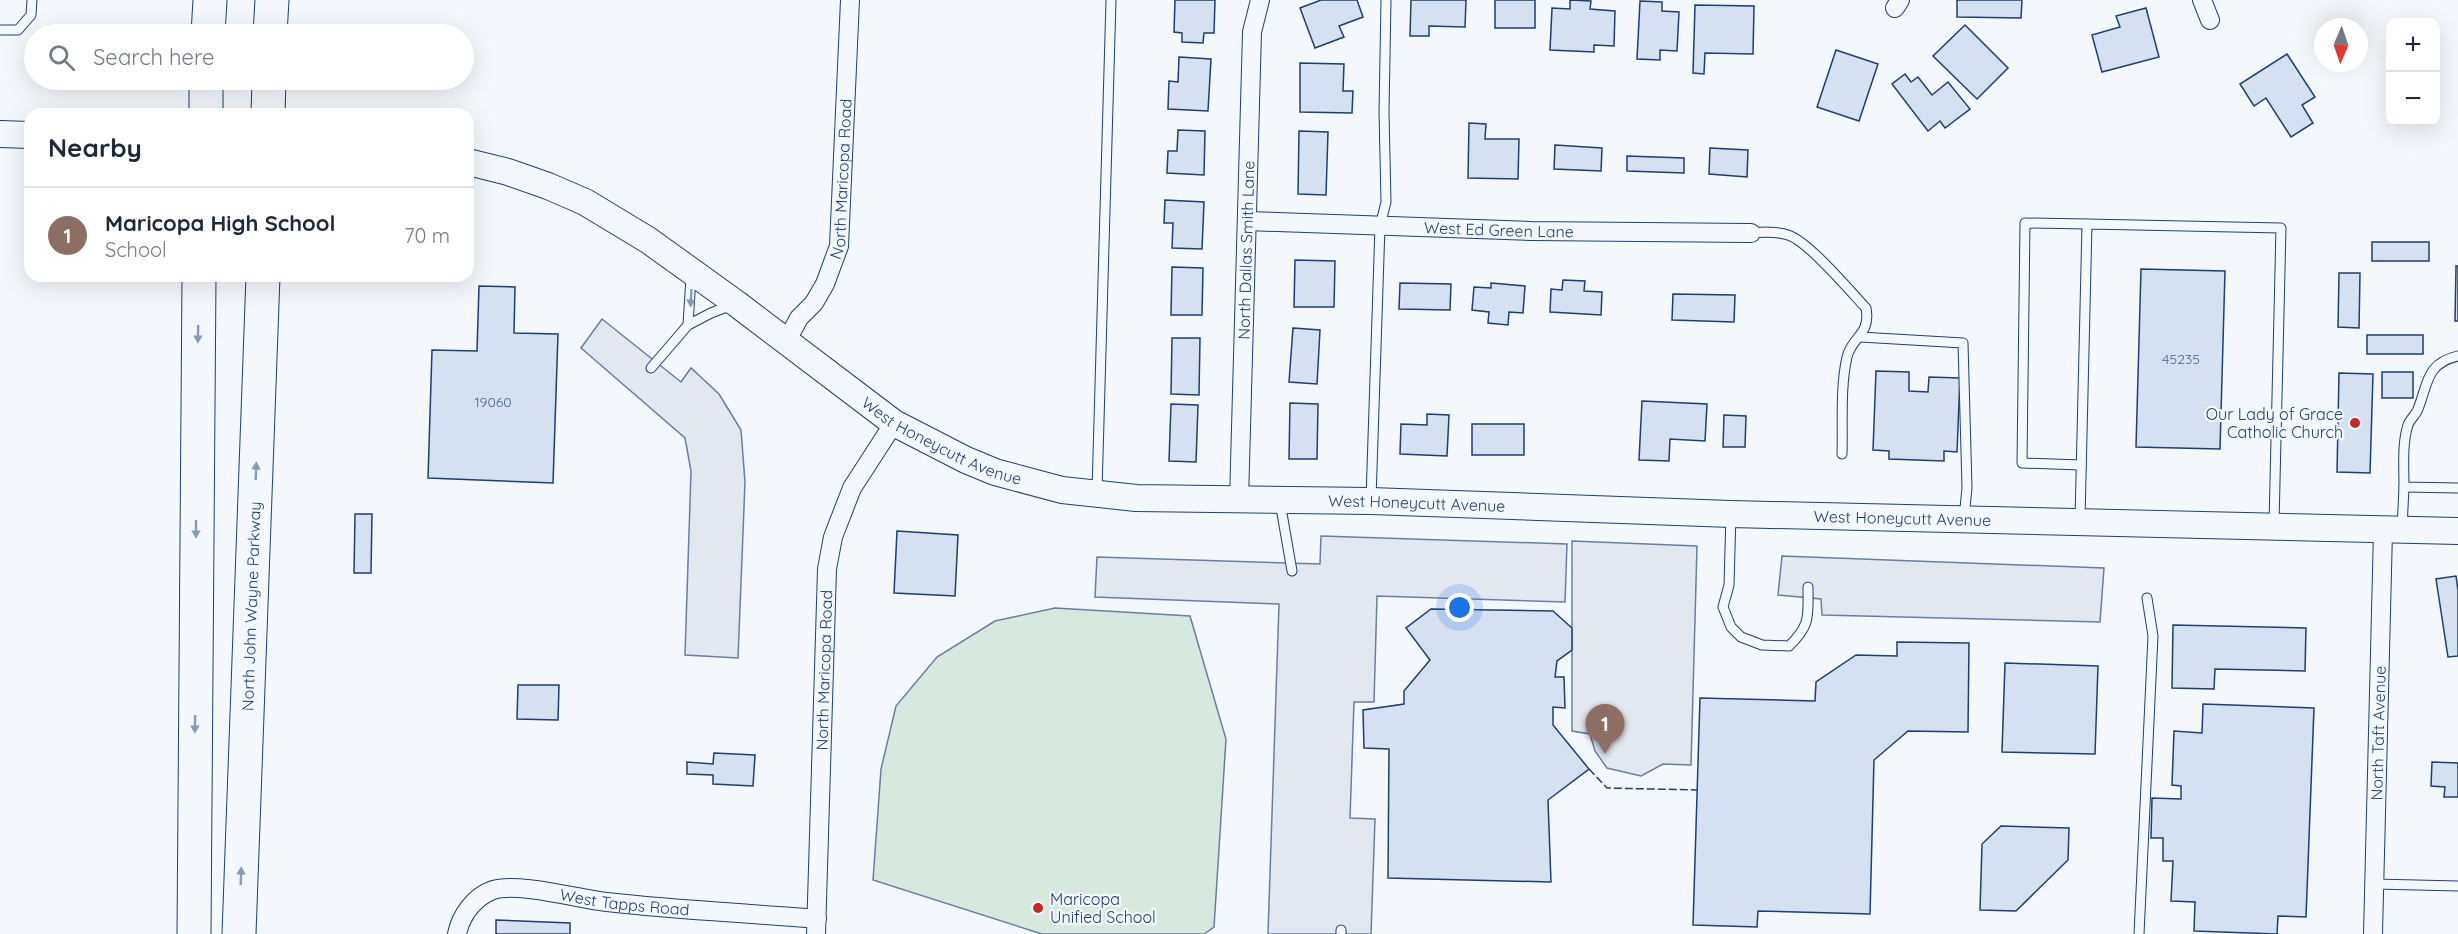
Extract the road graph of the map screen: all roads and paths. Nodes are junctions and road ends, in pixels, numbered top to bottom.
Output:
1 (32, 0) edge
2 (210, 0) edge
3 (272, 0) edge
4 (850, 0) edge
5 (1111, 0) edge
6 (1260, 0) edge
7 (1386, 0) edge
8 (2202, 0) edge
9 (2210, 20) dead end
10 (209, 24) edge
11 (271, 24) edge
12 (0, 30) edge
13 (206, 90) edge
14 (269, 90) edge
15 (206, 108) edge
16 (268, 108) edge
17 (0, 134) edge
18 (24, 135) edge
19 (474, 164) edge
20 (1247, 221) junction
21 (2087, 224) junction
22 (1380, 226) junction
23 (1750, 233) joint
24 (691, 270) junction
25 (199, 282) edge
26 (263, 282) edge
27 (737, 303) junction
28 (688, 326) junction
29 (1860, 337) junction
30 (786, 342) junction
31 (2458, 356) edge
32 (651, 368) dead end
33 (894, 423) junction
34 (1842, 454) dead end
35 (2081, 465) junction
36 (2404, 487) junction
37 (2458, 488) edge
38 (1096, 494) junction
39 (1239, 500) junction
40 (1280, 501) junction
41 (1371, 501) junction
42 (1731, 514) junction
43 (1964, 520) junction
44 (2080, 523) junction
45 (2274, 528) junction
46 (2392, 531) junction
47 (2458, 531) edge
48 (1292, 571) dead end
49 (1808, 587) dead end
50 (2147, 598) dead end
51 (2375, 884) junction
52 (2458, 886) edge
53 (817, 927) edge
54 (194, 934) edge
55 (239, 934) edge
56 (457, 934) edge
57 (2139, 934) edge
58 (2373, 934) edge

1 - 12 lane
2 - 10 highway
3 - 11 highway
4 - 30 street, North Maricopa Road
5 - 38 lane
6 - 20 street, North Dallas Smith Lane
7 - 22 lane
8 - 9 street
13 - 15 highway
14 - 16 highway
17 - 18 street
19 - 24 street, West Honeycutt Avenue
20 - 22 street, West Ed Green Lane
20 - 39 street, North Dallas Smith Lane
21 - 35 lane
21 - 35 lane
21 - 45 lane
22 - 23 street, West Ed Green Lane
22 - 41 lane
23 - 29 lane
24 - 27 street, West Honeycutt Avenue
24 -> 28 lane
25 -> 54 highway
55 -> 26 highway, North John Wayne Parkway
27 - 28 lane
27 - 30 street, West Honeycutt Avenue
28 - 32 lane
29 - 34 lane
29 - 43 lane
30 - 33 street, West Honeycutt Avenue
31 - 36 lane
33 - 38 street, West Honeycutt Avenue
33 - 53 street, North Maricopa Road
35 - 44 lane
36 - 37 lane
36 - 46 lane
38 - 39 street, West Honeycutt Avenue
39 - 40 street, West Honeycutt Avenue
40 - 41 street, West Honeycutt Avenue
40 - 48 lane
41 - 42 street, West Honeycutt Avenue
42 - 43 street, West Honeycutt Avenue
42 - 49 lane
43 - 44 street, West Honeycutt Avenue
44 - 45 street, West Honeycutt Avenue
45 - 46 street, West Honeycutt Avenue
46 - 47 street, West Honeycutt Avenue
46 - 51 street, North Taft Avenue
50 - 57 lane
51 - 52 lane
51 - 58 street, North Taft Avenue
53 - 56 street, West Tapps Road

